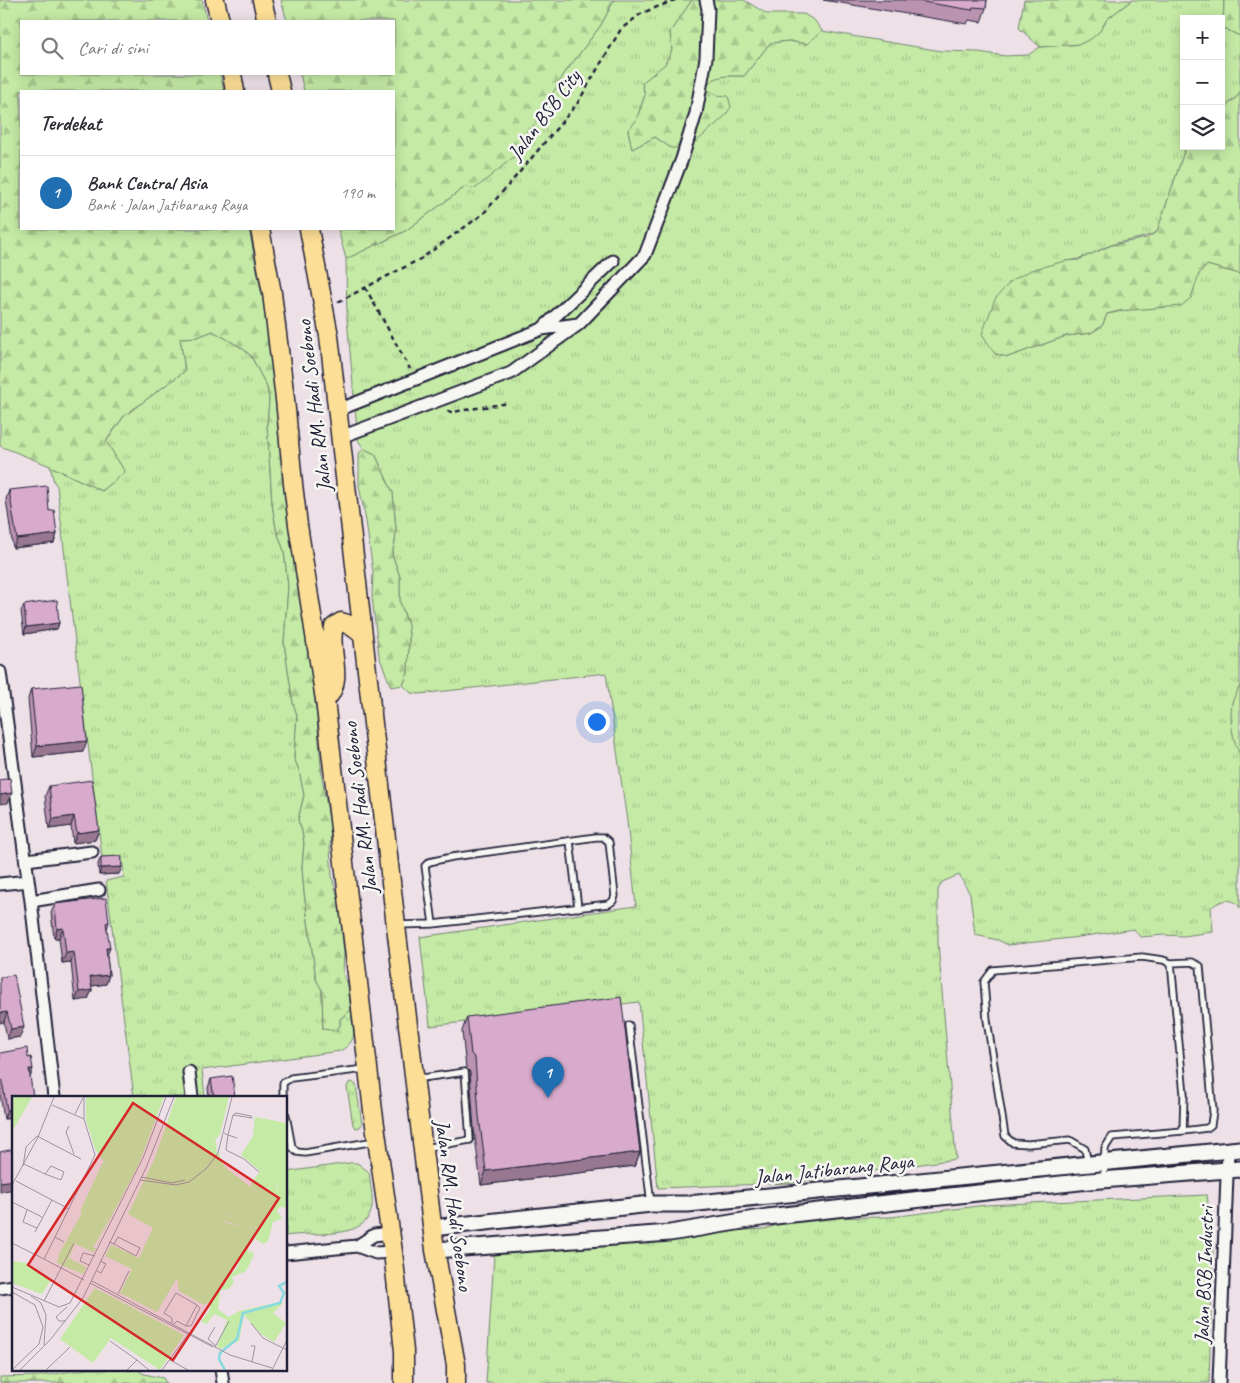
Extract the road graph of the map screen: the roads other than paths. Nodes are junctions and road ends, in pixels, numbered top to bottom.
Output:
1 (215, 0) edge
2 (262, 0) edge
3 (706, 0) edge
4 (220, 20) edge
5 (267, 20) edge
6 (232, 75) edge
7 (277, 75) edge
8 (236, 90) edge
9 (281, 90) edge
10 (260, 230) edge
11 (309, 230) edge
12 (614, 260) dead end
13 (579, 324) junction
14 (542, 329) junction
15 (338, 410) junction
16 (341, 437) junction
17 (363, 635) junction
18 (0, 672) edge
19 (325, 700) junction
20 (570, 841) junction
21 (92, 852) dead end
22 (26, 860) junction
23 (28, 881) junction
24 (0, 884) edge
25 (99, 890) dead end
26 (31, 901) junction
27 (578, 908) junction
28 (433, 924) junction
29 (396, 926) junction
30 (1170, 963) junction
31 (629, 1025) dead end
32 (368, 1068) junction
33 (189, 1072) dead end
34 (415, 1079) junction
35 (54, 1096) edge
36 (192, 1096) edge
37 (283, 1096) edge
38 (288, 1126) edge
39 (1183, 1131) junction
40 (377, 1141) junction
41 (423, 1148) junction
42 (1234, 1150) edge
43 (1104, 1164) junction
44 (1088, 1165) junction
45 (1234, 1169) edge
46 (1096, 1181) junction
47 (651, 1204) junction
48 (688, 1204) junction
49 (432, 1228) junction
50 (694, 1228) junction
51 (390, 1232) junction
52 (357, 1246) junction
53 (435, 1250) junction
54 (393, 1252) junction
55 (288, 1253) edge
56 (221, 1370) edge
57 (223, 1383) edge
58 (404, 1383) edge
59 (456, 1383) edge
60 (1219, 1383) edge

1 - 4 main road
2 - 5 main road
3 - 13 street
6 - 8 main road
7 - 9 main road
10 - 19 main road, Jalan RM. Hadi Soebono
11 - 15 main road, Jalan RM. Hadi Soebono
12 - 14 street
13 - 14 street
13 - 16 street
14 - 15 street
15 - 16 main road, Jalan RM. Hadi Soebono
16 - 17 main road, Jalan RM. Hadi Soebono
17 - 19 main road
17 - 29 main road, Jalan RM. Hadi Soebono
18 - 22 street
19 - 32 main road, Jalan RM. Hadi Soebono
20 - 27 lane
20 - 27 lane
20 - 28 lane
21 - 22 street
22 - 23 street
23 - 24 street
23 - 26 street
25 - 26 street
26 - 35 street
27 - 28 lane
28 - 29 lane
29 - 34 main road, Jalan RM. Hadi Soebono
30 - 39 lane
30 - 39 lane
30 - 44 lane
31 - 47 lane
32 - 37 lane
32 - 40 main road, Jalan RM. Hadi Soebono
33 - 36 street
34 - 41 main road, Jalan RM. Hadi Soebono
34 - 41 lane
38 - 40 lane
39 - 43 lane
40 - 51 main road, Jalan RM. Hadi Soebono
41 - 49 main road, Jalan RM. Hadi Soebono
42 - 43 street, Jalan Jatibarang Raya
42 - 45 street, Jalan BSB Industri
43 - 44 street, Jalan Jatibarang Raya
43 - 46 lane
44 - 46 lane
44 - 48 street, Jalan Jatibarang Raya
45 - 46 street, Jalan Jatibarang Raya
45 - 60 street, Jalan BSB Industri
46 - 50 street, Jalan Jatibarang Raya
47 - 48 street, Jalan Jatibarang Raya
47 - 49 street, Jalan Jatibarang Raya
48 - 50 street
49 - 53 main road, Jalan RM. Hadi Soebono
50 - 53 street, Jalan Jatibarang Raya
51 - 52 street
51 - 54 main road, Jalan RM. Hadi Soebono
52 - 54 street
52 - 55 street
53 - 59 main road, Jalan RM. Hadi Soebono
54 - 58 main road, Jalan RM. Hadi Soebono
56 - 57 street

